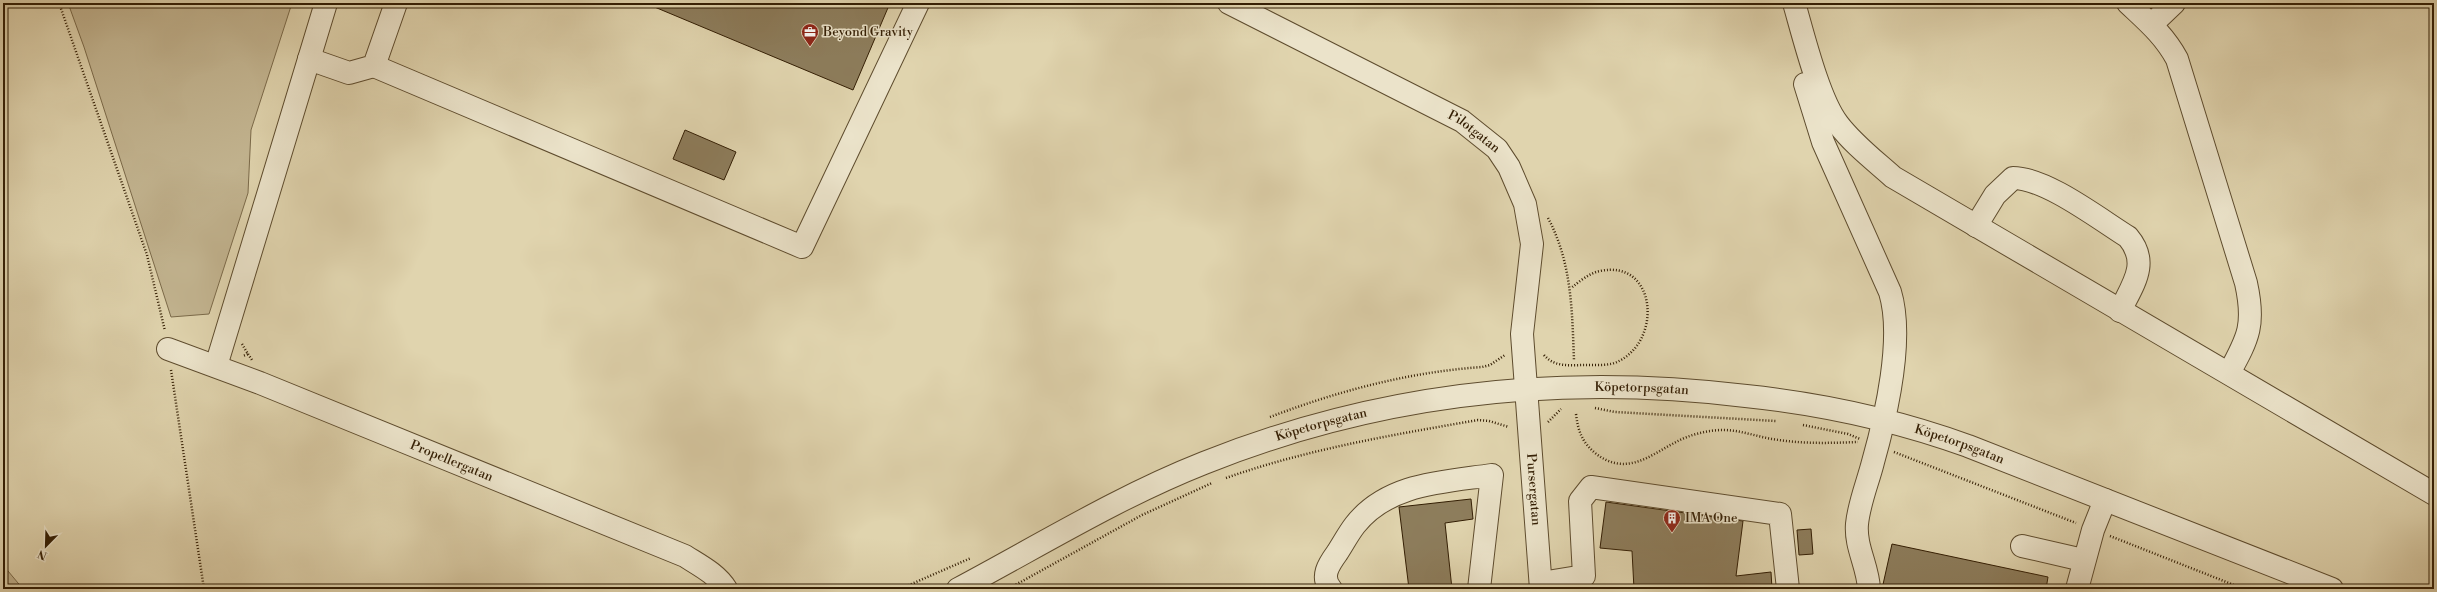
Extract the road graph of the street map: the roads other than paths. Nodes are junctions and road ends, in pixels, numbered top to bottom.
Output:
1 (326, 3) edge
2 (396, 3) edge
3 (918, 3) edge
4 (1229, 3) edge
5 (1780, 3) edge
6 (1794, 3) edge
7 (2128, 3) edge
8 (2174, 3) edge
9 (2152, 24) junction
10 (309, 59) junction
11 (374, 66) junction
12 (1976, 226) junction
13 (2120, 311) junction
14 (168, 348) road end
15 (216, 366) junction
16 (2229, 373) junction
17 (1527, 389) junction
18 (1883, 420) junction
19 (2434, 494) edge
20 (2105, 500) junction
21 (2022, 546) dead end
22 (2083, 560) junction
23 (1541, 586) edge
24 (726, 589) edge
25 (958, 589) edge
26 (1331, 589) edge
27 (1479, 589) edge
28 (1788, 589) edge
29 (1869, 589) edge
30 (2077, 589) edge
31 (2332, 589) edge

1 - 10 street
2 - 11 street
3 - 11 street
4 - 17 street, Pilotgatan
5 - 18 street
6 - 12 street
7 - 9 street
8 - 9 street
9 - 16 street
10 - 11 street
10 - 15 street
12 - 13 street
12 - 13 street
13 - 16 street
14 - 15 street, Propellergatan
15 - 24 street, Propellergatan
16 - 19 street
17 - 18 street, Köpetorpsgatan
17 - 23 street, Pursergatan
17 - 25 street, Köpetorpsgatan
18 - 20 street, Köpetorpsgatan
18 - 29 street
20 - 22 street
20 - 31 street, Köpetorpsgatan
21 - 22 street
22 - 30 street
23 - 28 street
26 - 27 street

